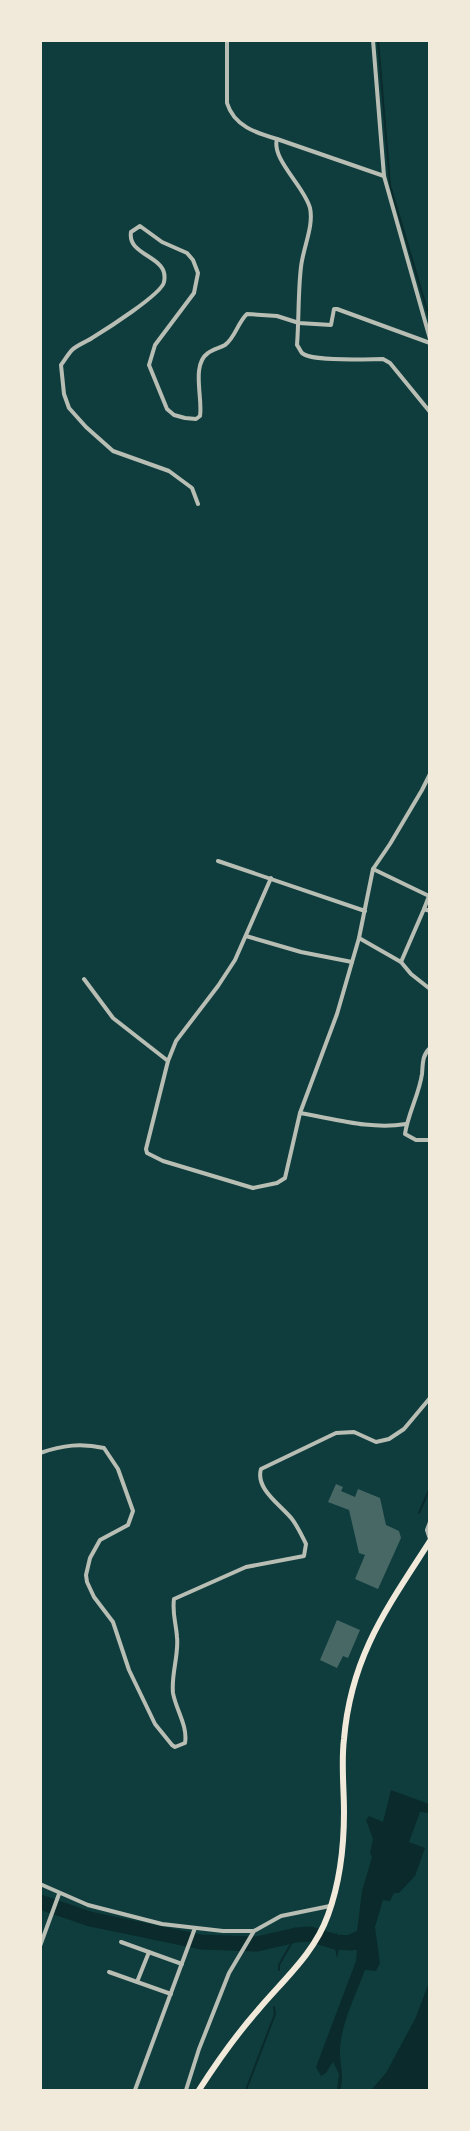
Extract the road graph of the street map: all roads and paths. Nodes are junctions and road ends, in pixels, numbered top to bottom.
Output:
1 (227, 40) edge
2 (373, 40) edge
3 (277, 139) junction
4 (384, 176) junction
5 (299, 323) junction
6 (429, 341) edge
7 (429, 412) edge
8 (198, 504) dead end
9 (429, 774) edge
10 (218, 861) dead end
11 (373, 869) junction
12 (271, 878) junction
13 (429, 896) edge
14 (424, 909) junction
15 (365, 911) junction
16 (429, 912) edge
17 (246, 936) junction
18 (359, 938) junction
19 (352, 962) junction
20 (401, 962) junction
21 (84, 980) dead end
22 (429, 989) edge
23 (429, 1047) edge
24 (168, 1061) junction
25 (300, 1113) junction
26 (406, 1124) junction
27 (429, 1140) edge
28 (429, 1398) edge
29 (40, 1453) edge
30 (429, 1522) edge
31 (429, 1540) edge
32 (40, 1884) edge
33 (59, 1894) junction
34 (331, 1905) junction
35 (195, 1928) junction
36 (254, 1931) junction
37 (121, 1942) dead end
38 (40, 1946) edge
39 (148, 1952) junction
40 (182, 1964) junction
41 (109, 1972) dead end
42 (137, 1982) junction
43 (171, 1994) junction
44 (135, 2091) edge
45 (186, 2091) edge
46 (199, 2091) edge

1 - 3 street
2 - 4 street
3 - 4 street
3 - 5 street
4 - 6 street
5 - 6 street
5 - 7 street
5 - 8 street
9 - 11 street
10 - 12 street
11 - 13 street
11 - 15 street
12 - 15 street
12 - 17 street
13 - 14 street
14 - 16 street
14 - 20 street
15 - 18 street
17 - 19 street
17 - 24 street
18 - 19 street
18 - 20 street
19 - 25 street
20 - 22 street
21 - 24 street
23 - 26 street
24 - 25 street
25 - 26 street
26 - 27 street
28 - 29 street
30 - 31 street
31 - 34 highway
32 - 33 street
33 - 35 street
33 - 38 street
34 - 36 street
34 - 46 highway
35 - 36 street
35 - 40 street
36 - 45 street
37 - 39 street
39 - 40 street
39 - 42 street
40 - 43 street
41 - 42 street
42 - 43 street
43 - 44 street

